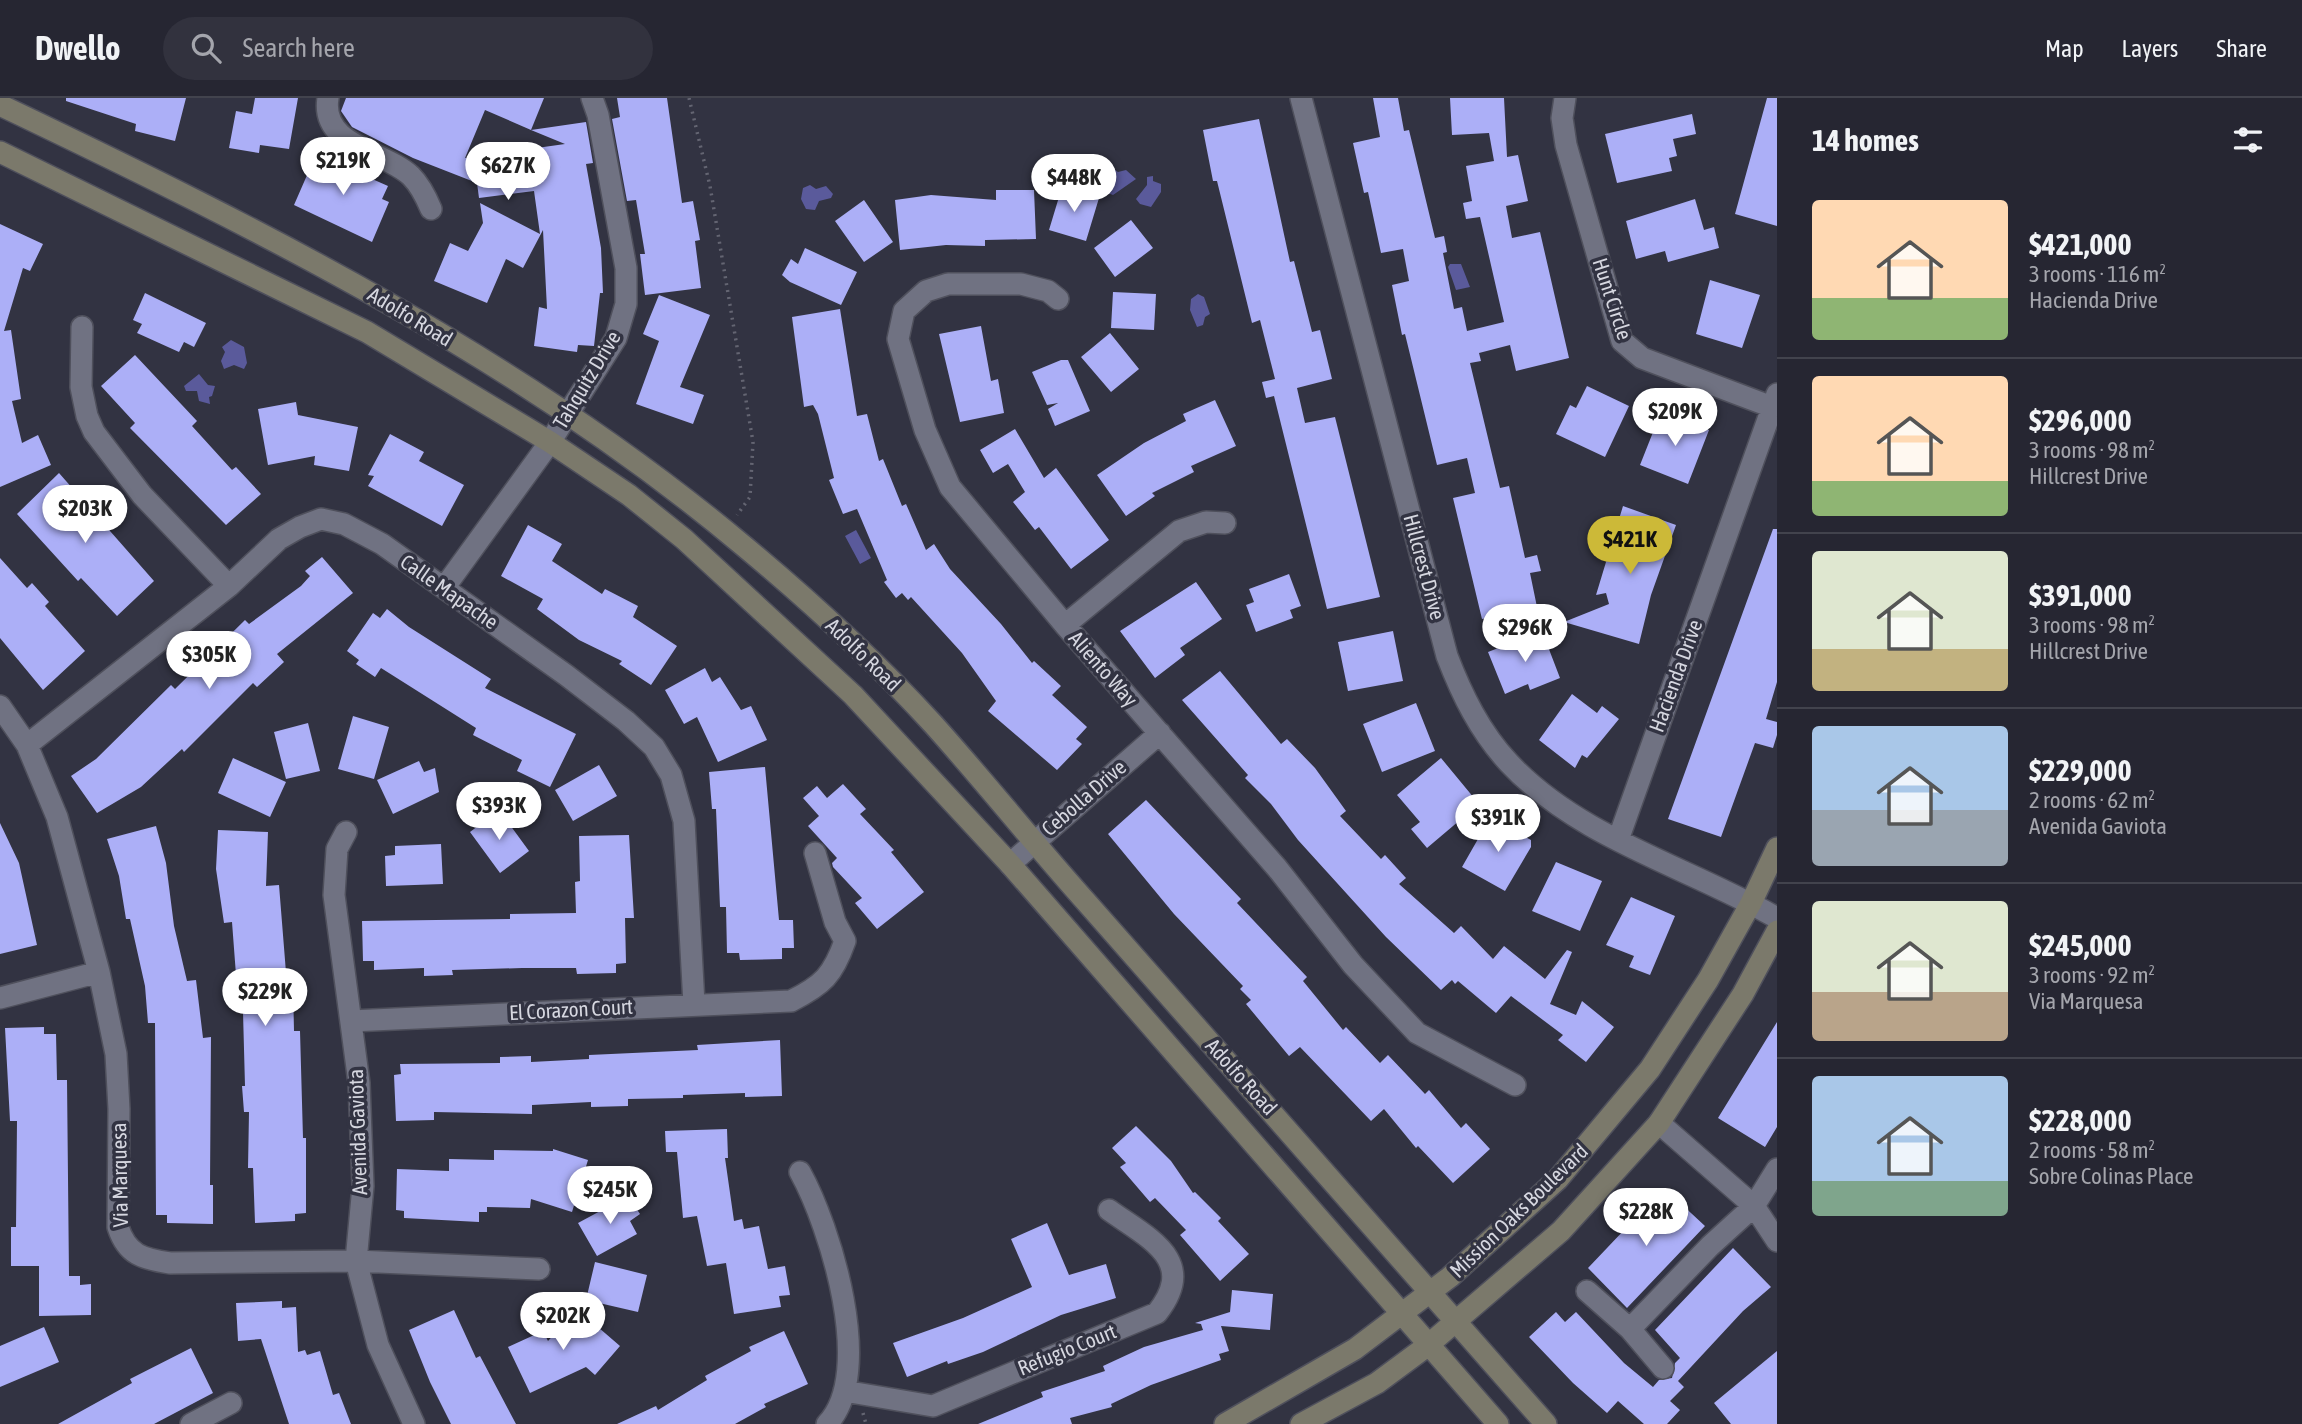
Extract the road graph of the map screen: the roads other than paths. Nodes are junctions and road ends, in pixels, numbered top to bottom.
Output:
1 (327, 98) edge
2 (592, 98) edge
3 (1301, 98) edge
4 (1565, 98) edge
5 (0, 105) edge
6 (0, 152) edge
7 (431, 209) dead end
8 (1058, 299) dead end
9 (82, 327) dead end
10 (1775, 401) edge
11 (568, 415) junction
12 (550, 442) junction
13 (1226, 523) dead end
14 (229, 586) junction
15 (444, 588) junction
16 (1065, 625) junction
17 (0, 706) edge
18 (1160, 733) junction
19 (27, 746) junction
20 (346, 832) dead end
21 (1618, 839) junction
22 (1033, 843) junction
23 (1777, 848) edge
24 (815, 853) dead end
25 (1010, 864) junction
26 (1751, 903) junction
27 (1777, 918) edge
28 (1777, 930) edge
29 (99, 971) junction
30 (0, 998) edge
31 (694, 1004) junction
32 (351, 1021) junction
33 (1515, 1085) dead end
34 (1659, 1123) junction
35 (1777, 1169) edge
36 (800, 1172) dead end
37 (1754, 1206) junction
38 (1109, 1210) dead end
39 (1777, 1241) edge
40 (356, 1261) junction
41 (539, 1269) dead end
42 (1587, 1291) dead end
43 (1429, 1293) junction
44 (1400, 1315) junction
45 (1456, 1324) junction
46 (1630, 1329) junction
47 (1427, 1346) junction
48 (1663, 1368) dead end
49 (844, 1391) junction
50 (231, 1403) dead end
51 (191, 1424) edge
52 (414, 1424) edge
53 (827, 1424) edge
54 (1225, 1424) edge
55 (1301, 1424) edge
56 (1498, 1424) edge
57 (1546, 1424) edge

1 - 7 street
2 - 11 street, Tahquitz Drive
3 - 21 street, Hillcrest Drive
4 - 10 street, Hunt Circle
5 - 11 main road, Adolfo Road
6 - 12 main road, Adolfo Road
8 - 16 street, Aliento Way
9 - 14 street
10 - 21 street, Hacienda Drive
11 - 12 street, Tahquitz Drive
11 - 22 main road, Adolfo Road
12 - 15 street, Tahquitz Drive
12 - 25 main road, Adolfo Road
13 - 16 street
14 - 15 street, Calle Mapache
14 - 19 street, Calle Mapache
15 - 31 street, Calle Mapache
16 - 18 street, Aliento Way
17 - 19 street, Via Marquesa
18 - 22 street, Cebolla Drive
18 - 33 street, Aliento Way
19 - 29 street, Via Marquesa
20 - 32 street, Avenida Gaviota
21 - 26 street, Hillcrest Drive
22 - 25 street, Cebolla Drive
22 - 43 main road, Adolfo Road
23 - 26 main road, Mission Oaks Boulevard
24 - 31 street, El Corazon Court
25 - 44 main road, Adolfo Road
26 - 27 street, Hillcrest Drive
26 - 43 main road, Mission Oaks Boulevard
28 - 34 main road, Mission Oaks Boulevard
29 - 30 street
29 - 40 street, Via Marquesa
31 - 32 street, El Corazon Court
32 - 40 street, Avenida Gaviota
34 - 37 street
34 - 45 main road, Mission Oaks Boulevard
35 - 37 street
36 - 49 street
37 - 39 street
37 - 46 street
38 - 49 street, Refugio Court
40 - 41 street, Via Marquesa
40 - 52 street, Avenida Gaviota
42 - 46 street
43 - 44 main road, Mission Oaks Boulevard
43 - 45 main road, Adolfo Road
44 - 47 main road, Adolfo Road
44 - 54 main road, Mission Oaks Boulevard
45 - 47 main road, Mission Oaks Boulevard
45 - 57 main road, Adolfo Road
46 - 48 street
47 - 55 main road, Mission Oaks Boulevard
47 - 56 main road, Adolfo Road
49 - 53 street
50 - 51 street

